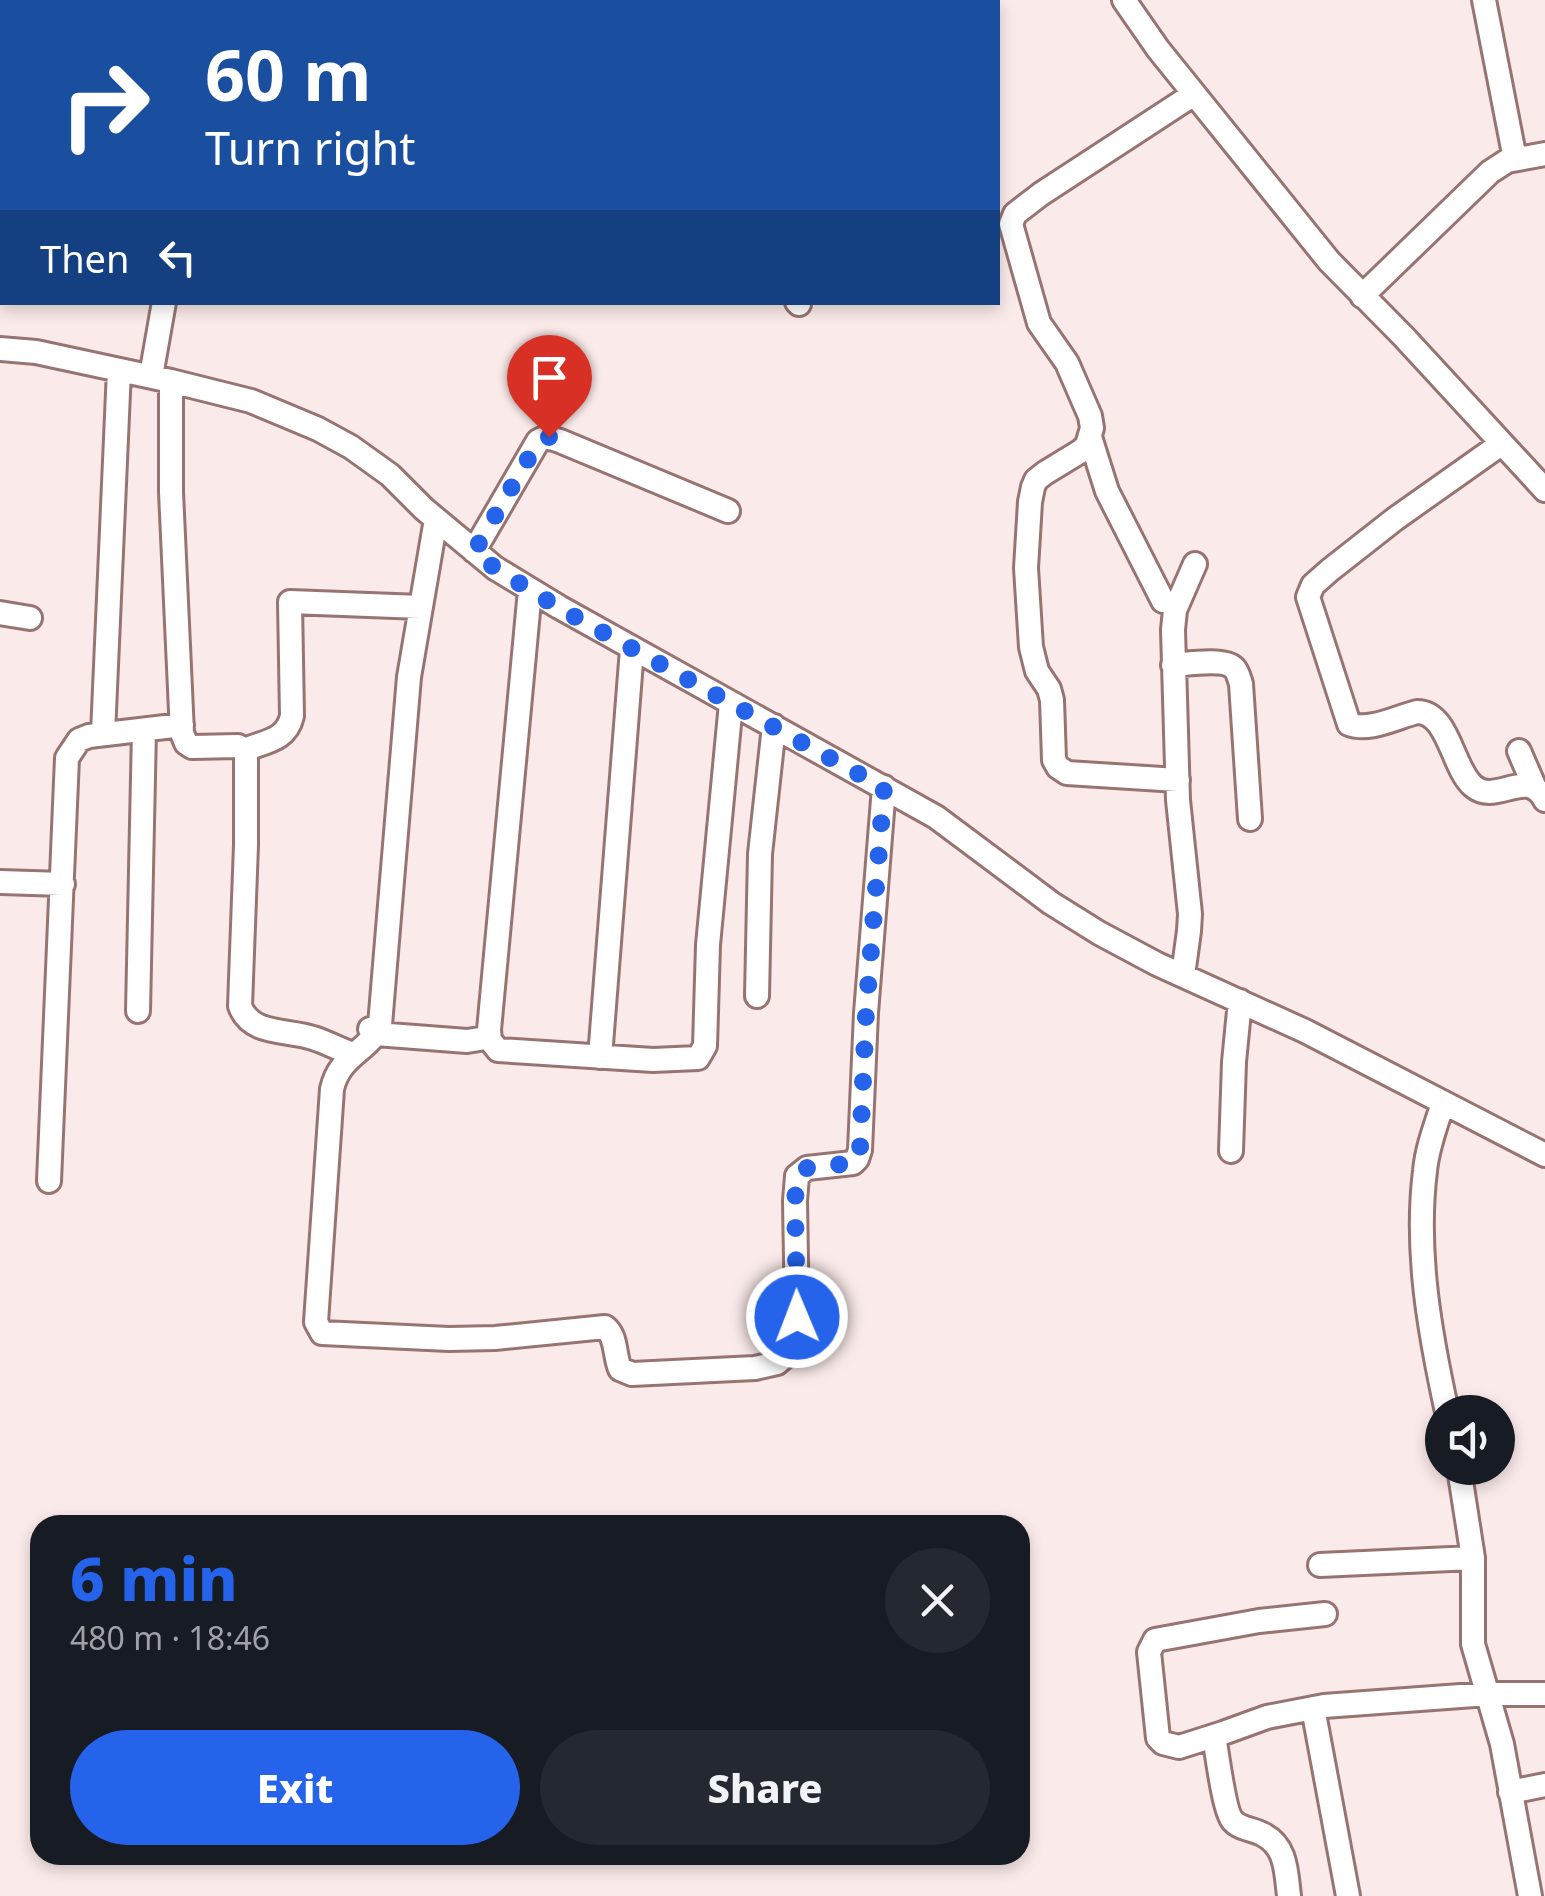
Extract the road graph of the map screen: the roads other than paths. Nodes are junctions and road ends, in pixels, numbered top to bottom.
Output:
1 (1124, 0) edge
2 (1484, 0) edge
3 (1194, 94) junction
4 (1545, 154) edge
5 (1514, 159) junction
6 (1004, 222) edge
7 (1362, 296) junction
8 (164, 305) edge
9 (0, 349) edge
10 (119, 370) junction
11 (161, 378) junction
12 (1090, 437) junction
13 (1502, 444) junction
14 (1545, 490) edge
15 (728, 512) dead end
16 (436, 519) junction
17 (474, 552) junction
18 (1196, 564) dead end
19 (530, 590) junction
20 (1163, 601) dead end
21 (421, 607) junction
22 (0, 613) edge
23 (30, 618) dead end
24 (632, 648) junction
25 (1173, 665) junction
26 (731, 703) junction
27 (182, 725) junction
28 (774, 726) junction
29 (144, 730) junction
30 (103, 734) junction
31 (244, 750) junction
32 (1519, 751) dead end
33 (1178, 780) junction
34 (884, 788) junction
35 (1540, 794) edge
36 (1250, 819) dead end
37 (0, 882) edge
38 (63, 884) junction
39 (1182, 975) junction
40 (757, 996) dead end
41 (1240, 1001) junction
42 (138, 1011) dead end
43 (373, 1032) junction
44 (490, 1040) junction
45 (352, 1054) junction
46 (600, 1057) junction
47 (1442, 1103) junction
48 (1231, 1152) dead end
49 (1545, 1154) edge
50 (48, 1181) dead end
51 (1444, 1395) edge
52 (1462, 1485) edge
53 (1473, 1558) junction
54 (1320, 1566) dead end
55 (1325, 1614) dead end
56 (1488, 1694) junction
57 (1545, 1694) edge
58 (1313, 1708) junction
59 (1214, 1736) junction
60 (1545, 1785) edge
61 (1510, 1792) junction
62 (1534, 1865) edge
63 (1289, 1896) edge
64 (1348, 1896) edge
65 (1529, 1896) edge

1 - 3 street
2 - 5 street
3 - 6 street
3 - 7 street
4 - 5 street
5 - 7 street
6 - 12 street
7 - 13 street
8 - 11 street
9 - 10 street
10 - 11 street
10 - 30 street
11 - 16 street
11 - 27 street
12 - 20 street
12 - 33 street
13 - 14 street
13 - 35 street
15 - 17 street
16 - 17 street
16 - 21 street
17 - 19 street
18 - 25 street
19 - 24 street
19 - 44 street
21 - 31 street
21 - 43 street
22 - 23 street
24 - 26 street
24 - 46 street
25 - 33 street
25 - 36 street
26 - 28 street
26 - 46 street
27 - 29 street
27 - 31 street
28 - 34 street
28 - 40 street
29 - 30 street
29 - 42 street
30 - 38 street
31 - 45 street
32 - 35 street
33 - 39 street
34 - 39 street
34 - 45 street
37 - 38 street
38 - 50 street
39 - 41 street
41 - 47 street
41 - 48 street
43 - 44 street
43 - 45 street
44 - 46 street
47 - 49 street
47 - 51 street
52 - 53 street
53 - 54 street
53 - 56 street
55 - 59 street
56 - 57 street
56 - 58 street
56 - 61 street
58 - 59 street
58 - 64 street
59 - 63 street
60 - 61 street
61 - 62 street
62 - 65 street

